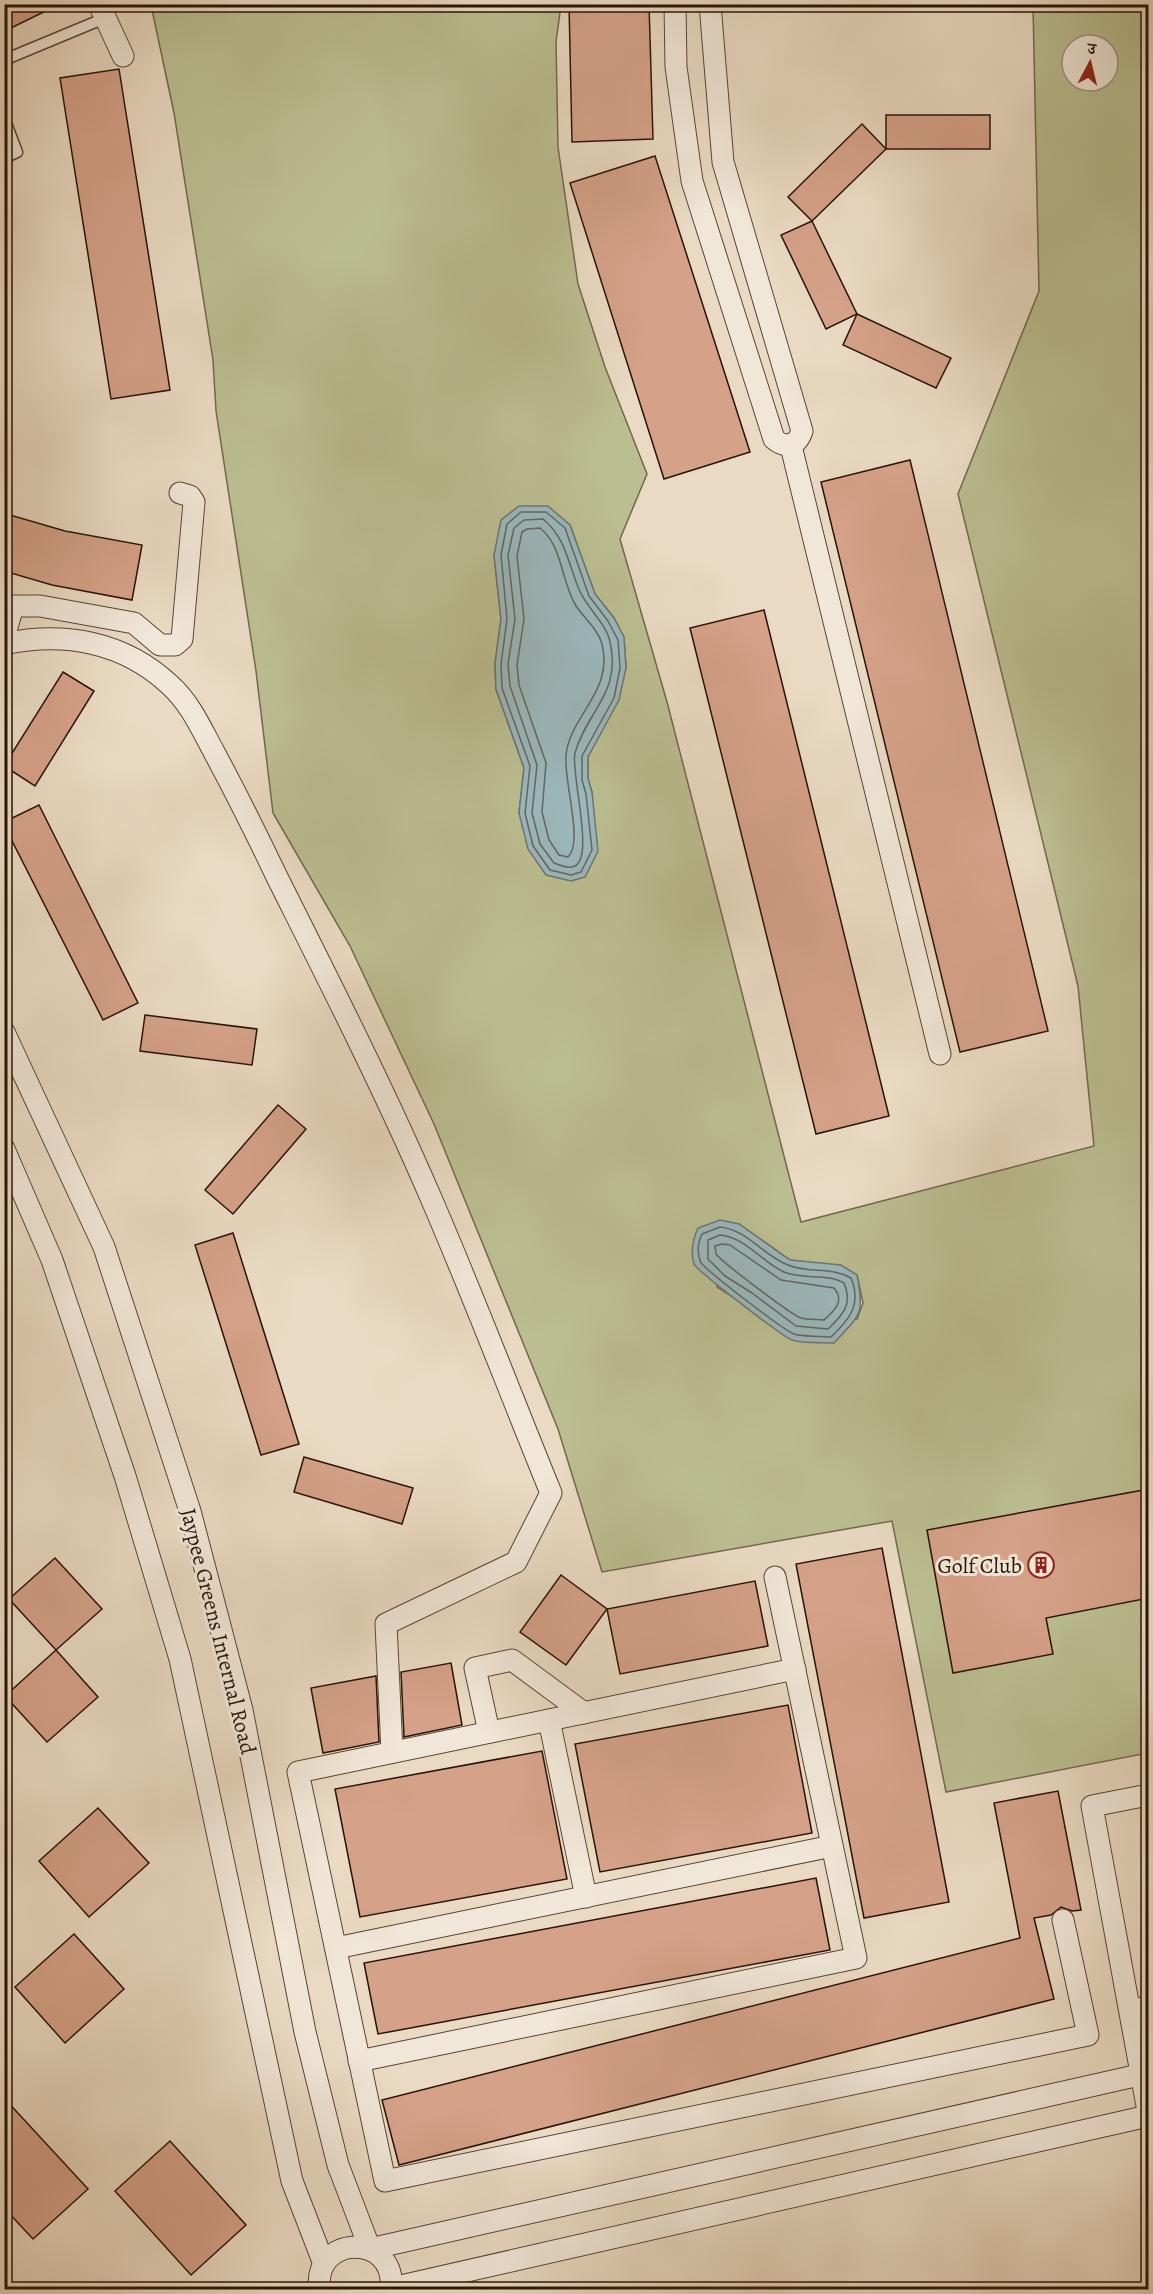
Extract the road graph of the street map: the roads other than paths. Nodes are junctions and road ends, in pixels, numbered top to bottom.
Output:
1 (675, 4) edge
2 (710, 4) edge
3 (102, 11) edge
4 (123, 56) dead end
5 (4, 60) edge
6 (4, 118) edge
7 (4, 158) edge
8 (791, 446) junction
9 (180, 493) dead end
10 (7, 604) edge
11 (4, 638) edge
12 (4, 644) edge
13 (4, 1032) edge
14 (940, 1053) dead end
15 (4, 1149) edge
16 (775, 1577) dead end
17 (795, 1669) junction
18 (584, 1713) junction
19 (549, 1720) junction
20 (489, 1732) junction
21 (392, 1752) junction
22 (1149, 1795) edge
23 (832, 1846) junction
24 (586, 1897) junction
25 (1063, 1920) dead end
26 (336, 1948) junction
27 (1139, 2009) edge
28 (359, 2061) junction
29 (1145, 2074) edge
30 (1149, 2111) edge
31 (1149, 2116) edge
32 (370, 2249) junction
33 (324, 2264) junction
34 (320, 2289) edge
35 (392, 2289) edge

1 - 8 street
2 - 8 street
3 - 4 street
3 - 5 lane
6 - 7 lane
8 - 14 street
9 - 10 street
10 - 11 street
12 - 21 street
13 - 32 street, Jaypee Greens Internal Road
15 - 33 street, Jaypee Greens Internal Road
16 - 17 street
17 - 18 street
17 - 23 street
18 - 19 street
18 - 20 street
19 - 20 street
19 - 24 street
20 - 21 street
21 - 26 street
22 - 27 street
23 - 24 street
23 - 28 street
24 - 26 street
25 - 28 street
26 - 28 street
27 - 29 street
29 - 30 street
29 - 32 street
31 - 35 street
32 - 33 street
32 - 35 street, Jaypee Greens Internal Road
33 - 34 street

